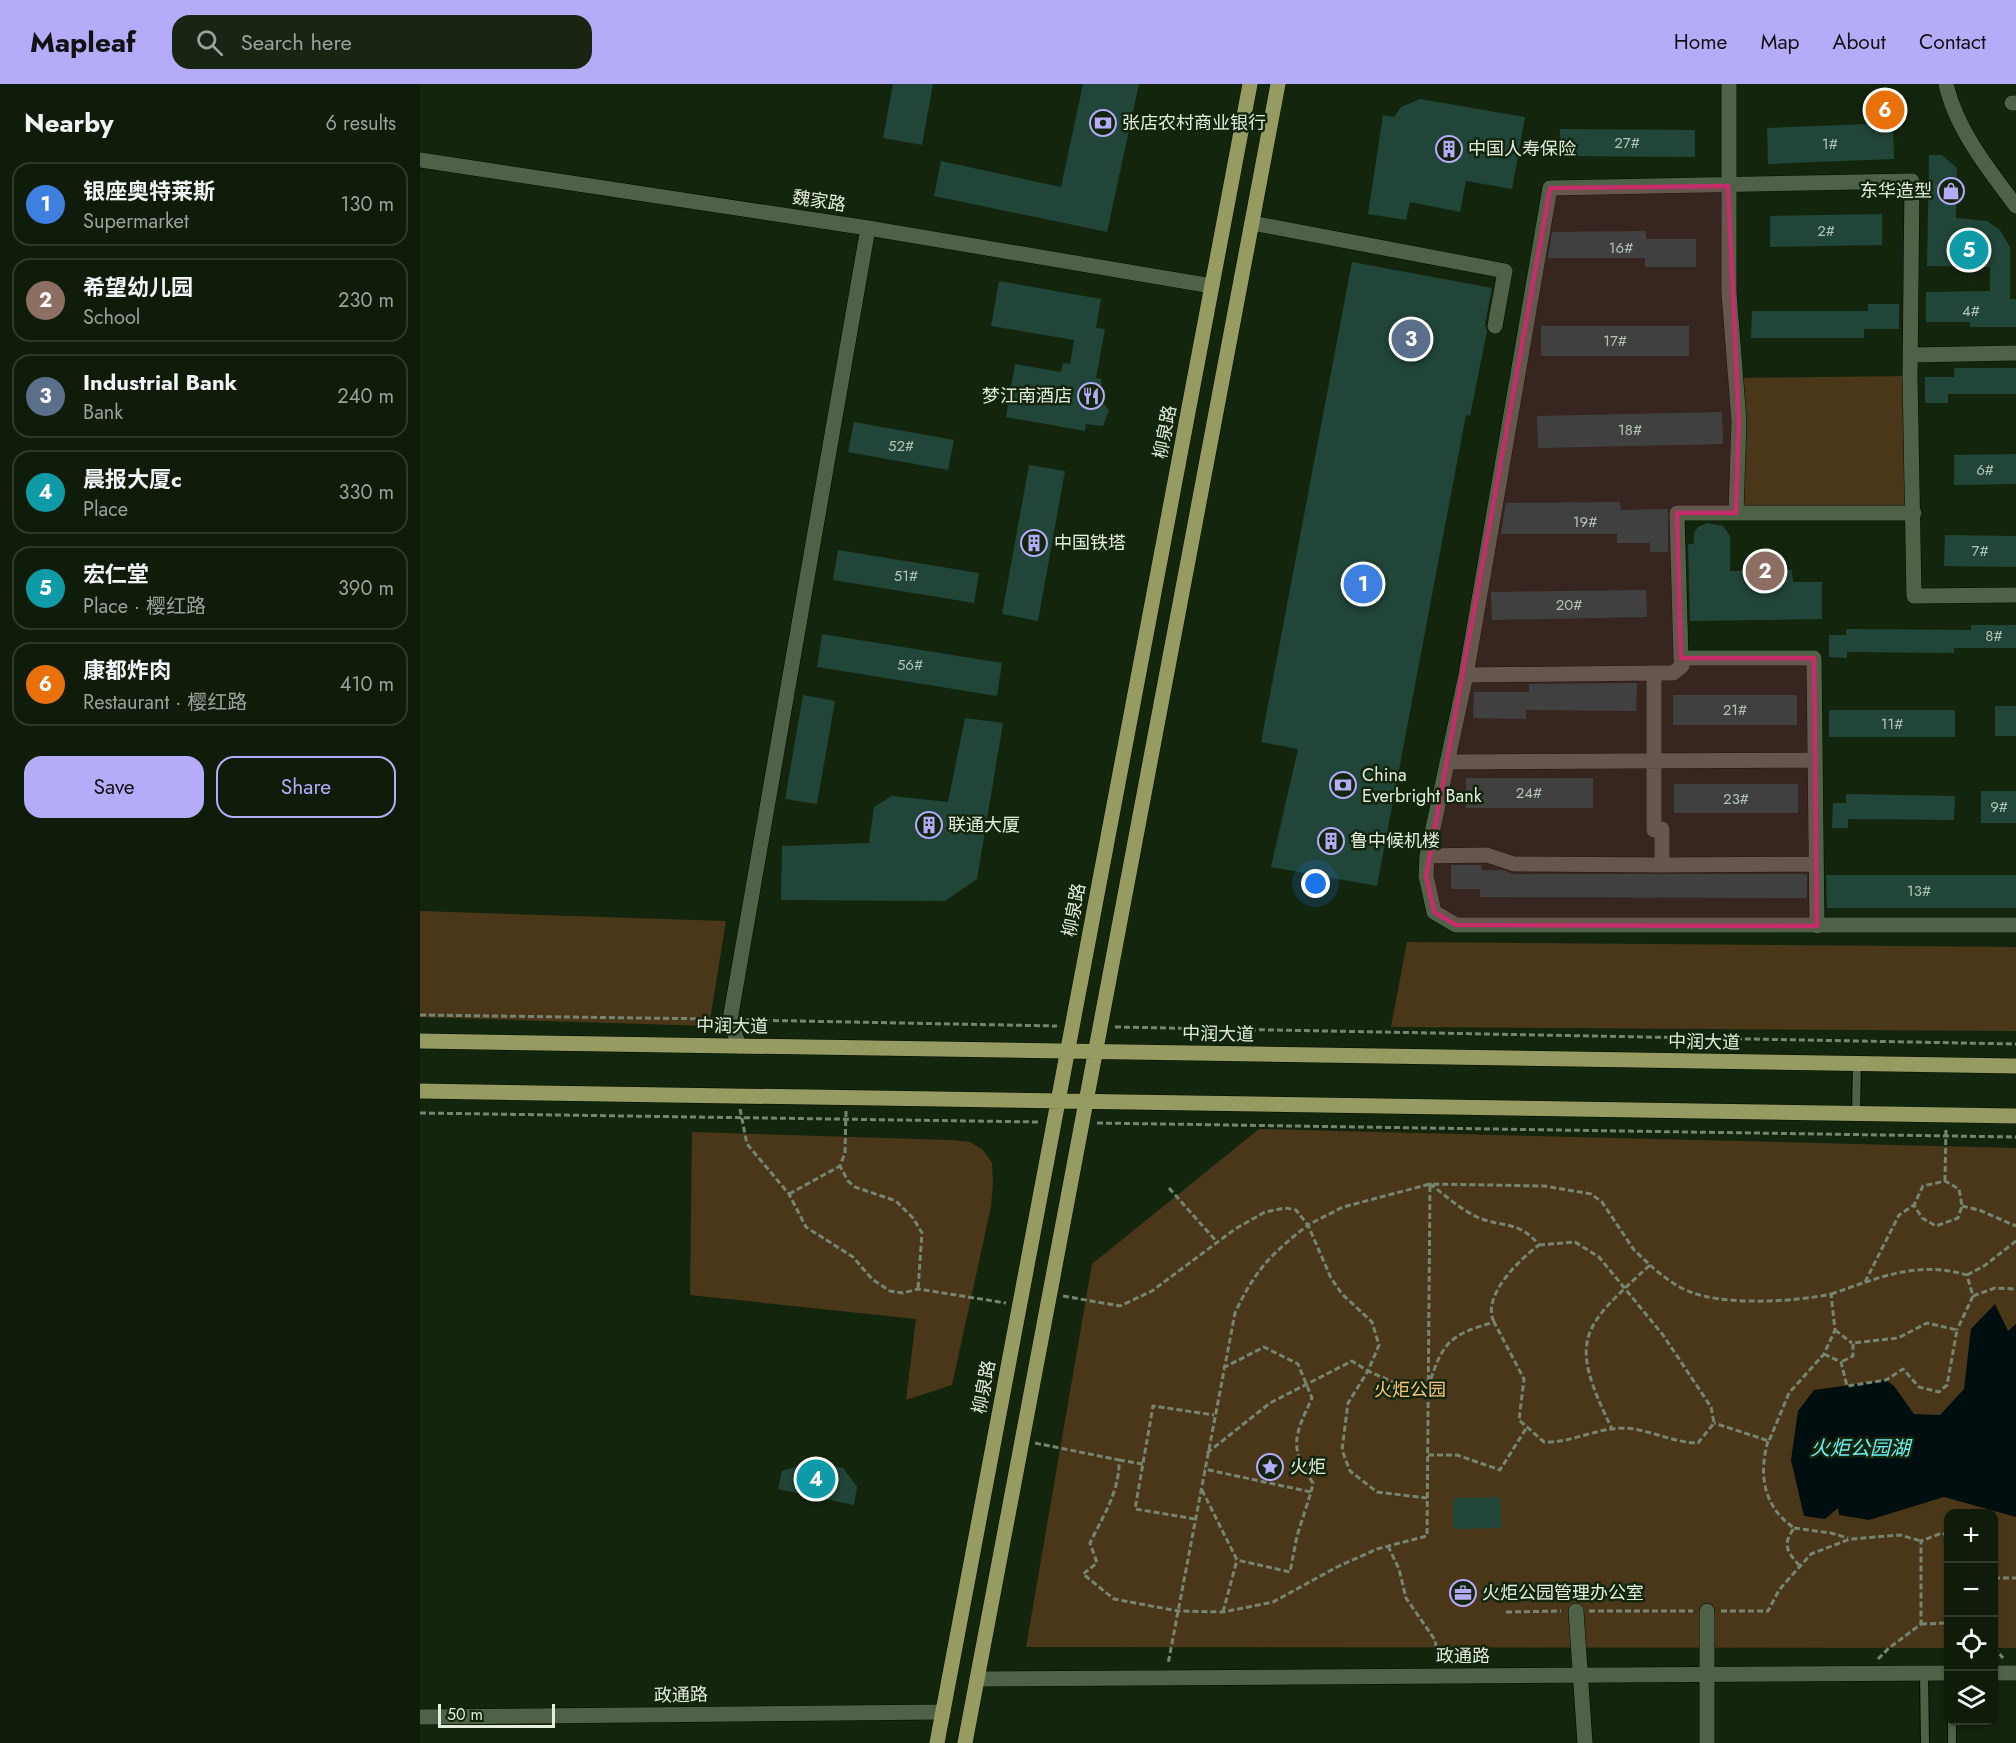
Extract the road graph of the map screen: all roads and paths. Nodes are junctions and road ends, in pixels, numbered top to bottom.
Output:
1 (1250, 84) edge
2 (1278, 84) edge
3 (1729, 84) edge
4 (1946, 84) edge
5 (420, 160) edge
6 (1728, 186) junction
7 (2016, 206) edge
8 (1252, 223) junction
9 (868, 228) junction
10 (1212, 286) junction
11 (1495, 326) dead end
12 (2016, 353) edge
13 (1911, 355) junction
14 (1736, 513) junction
15 (1914, 513) junction
16 (2016, 595) edge
17 (1681, 658) junction
18 (1654, 673) junction
19 (1466, 675) junction
20 (1654, 760) junction
21 (1815, 760) junction
22 (1448, 762) junction
23 (1427, 856) junction
24 (1816, 864) junction
25 (1662, 865) junction
26 (2016, 925) edge
27 (1817, 926) junction
28 (420, 1015) edge
29 (730, 1020) junction
30 (1072, 1026) junction
31 (1100, 1026) junction
32 (420, 1041) edge
33 (2016, 1044) edge
34 (739, 1046) junction
35 (1068, 1051) junction
36 (1095, 1052) junction
37 (1857, 1064) junction
38 (2016, 1066) edge
39 (420, 1090) edge
40 (738, 1096) junction
41 (847, 1098) junction
42 (1058, 1101) junction
43 (1086, 1101) junction
44 (420, 1113) edge
45 (1856, 1113) junction
46 (1946, 1115) junction
47 (2016, 1116) edge
48 (742, 1118) junction
49 (846, 1119) junction
50 (1054, 1123) junction
51 (1082, 1123) junction
52 (1946, 1136) junction
53 (2016, 1137) edge
54 (840, 1166) junction
55 (1944, 1181) junction
56 (1430, 1184) junction
57 (1169, 1188) dead end
58 (789, 1194) junction
59 (1914, 1205) junction
60 (1962, 1206) junction
61 (1308, 1225) junction
62 (2016, 1226) edge
63 (2016, 1241) edge
64 (1218, 1243) junction
65 (1539, 1245) junction
66 (1650, 1265) junction
67 (1967, 1275) junction
68 (1865, 1282) junction
69 (918, 1288) junction
70 (1625, 1288) junction
71 (2016, 1289) edge
72 (1050, 1293) junction
73 (1831, 1294) junction
74 (1973, 1296) junction
75 (1019, 1305) junction
76 (1494, 1322) junction
77 (1834, 1330) junction
78 (1957, 1330) junction
79 (1853, 1343) junction
80 (1824, 1353) junction
81 (1841, 1362) junction
82 (1223, 1368) junction
83 (1368, 1371) junction
84 (1308, 1384) junction
85 (1429, 1385) junction
86 (1214, 1415) junction
87 (1714, 1423) junction
88 (1527, 1427) junction
89 (1612, 1429) junction
90 (1022, 1440) junction
91 (1769, 1441) junction
92 (1207, 1453) junction
93 (1428, 1455) junction
94 (1119, 1460) junction
95 (1143, 1464) junction
96 (1204, 1469) junction
97 (1201, 1488) junction
98 (1311, 1492) junction
99 (1427, 1498) junction
100 (1195, 1519) junction
101 (1794, 1528) junction
102 (1944, 1534) edge
103 (1850, 1539) junction
104 (1921, 1541) junction
105 (1388, 1546) junction
106 (1237, 1560) junction
107 (1800, 1566) junction
108 (1998, 1578) edge
109 (2016, 1578) edge
110 (1178, 1611) junction
111 (1576, 1611) junction
112 (1707, 1611) junction
113 (1223, 1612) junction
114 (1506, 1612) dead end
115 (1944, 1623) edge
116 (1921, 1624) junction
117 (1436, 1646) dead end
118 (1924, 1673) junction
119 (1944, 1673) edge
120 (1998, 1673) edge
121 (2016, 1673) edge
122 (1707, 1674) junction
123 (1866, 1674) junction
124 (1580, 1675) junction
125 (977, 1678) junction
126 (1165, 1678) junction
127 (943, 1712) junction
128 (420, 1716) edge
129 (1952, 1725) edge
130 (937, 1743) edge
131 (965, 1743) edge
132 (1585, 1743) edge
133 (1707, 1743) edge
134 (1924, 1743) edge
135 (1952, 1743) edge

1 - 10 main road, 柳泉路
2 - 8 main road
3 - 6 street
4 - 7 street
5 - 9 street, 魏家路
6 - 13 street
6 - 14 street
6 - 19 street
8 - 11 street
8 - 31 main road
9 - 10 street, 魏家路
9 - 29 street
10 - 30 main road, 柳泉路
12 - 13 street
13 - 15 street
14 - 15 street
14 - 17 street
15 - 16 street
17 - 18 street
17 - 21 street
18 - 19 street
18 - 20 street
19 - 22 street
20 - 21 street
20 - 22 street
20 - 25 street
21 - 24 street
22 - 23 street
23 - 25 street
23 - 27 street
24 - 25 street
24 - 27 street
26 - 27 street
28 - 29 path
29 - 30 path
29 - 34 street
30 - 35 main road, 柳泉路
31 - 33 path
31 - 36 main road
32 - 34 main road, 中润大道
34 - 35 main road, 中润大道
35 - 36 main road, 中润大道
35 - 42 main road, 柳泉路
36 - 37 main road, 中润大道
36 - 43 main road
37 - 38 main road, 中润大道
37 - 45 lane
39 - 40 main road
40 - 41 main road
40 - 48 path
41 - 42 main road
41 - 49 path
42 - 43 main road
42 - 50 main road, 柳泉路
43 - 45 main road
43 - 51 main road
44 - 48 path
45 - 46 main road
46 - 47 main road
46 - 52 path
48 - 49 path
48 - 58 path
49 - 50 path
49 - 54 path
50 - 75 main road, 柳泉路
51 - 52 path
51 - 72 main road
52 - 53 path
52 - 55 path
54 - 58 path
54 - 69 path
55 - 59 path
55 - 60 path
56 - 61 path
56 - 65 path
56 - 66 path
56 - 85 path
57 - 64 path
58 - 69 path
59 - 60 path
59 - 68 path
60 - 62 path
61 - 64 path
61 - 82 path
61 - 83 path
63 - 67 path
64 - 72 path
65 - 70 path
65 - 76 path
66 - 70 path
66 - 73 path
67 - 68 path
67 - 74 path
68 - 73 path
69 - 75 path
70 - 87 path
70 - 89 path
71 - 74 path
72 - 90 main road
73 - 77 path
74 - 78 path
75 - 127 main road, 柳泉路
76 - 85 path
76 - 88 path
77 - 79 path
77 - 80 path
78 - 79 path
78 - 81 path
79 - 81 path
80 - 81 path
80 - 91 path
82 - 84 path
82 - 86 path
83 - 84 path
83 - 85 path
83 - 99 path
84 - 92 path
84 - 98 path
85 - 93 path
86 - 92 path
86 - 95 path
87 - 89 path
87 - 91 path
88 - 89 path
88 - 93 path
90 - 94 path
90 - 125 main road
91 - 101 path
92 - 96 path
93 - 99 path
94 - 95 path
94 - 110 path
95 - 100 path
96 - 97 path
96 - 98 path
97 - 100 path
97 - 106 path
98 - 106 path
99 - 105 path
100 - 110 path
101 - 103 path
101 - 107 path
102 - 104 path
103 - 104 path
103 - 107 path
104 - 116 path
105 - 113 path
105 - 117 path
106 - 113 path
107 - 112 path
108 - 109 path
110 - 113 path
110 - 126 path
111 - 112 path
111 - 114 path
111 - 124 street
112 - 122 street
115 - 116 path
116 - 123 path
118 - 119 street, 政通路
118 - 123 street, 政通路
118 - 134 lane
120 - 121 street
122 - 123 street, 政通路
122 - 124 street, 政通路
122 - 133 street
124 - 126 street, 政通路
124 - 132 street
125 - 126 street, 政通路
125 - 131 main road
127 - 128 street, 政通路
127 - 130 main road, 柳泉路
129 - 135 lane

